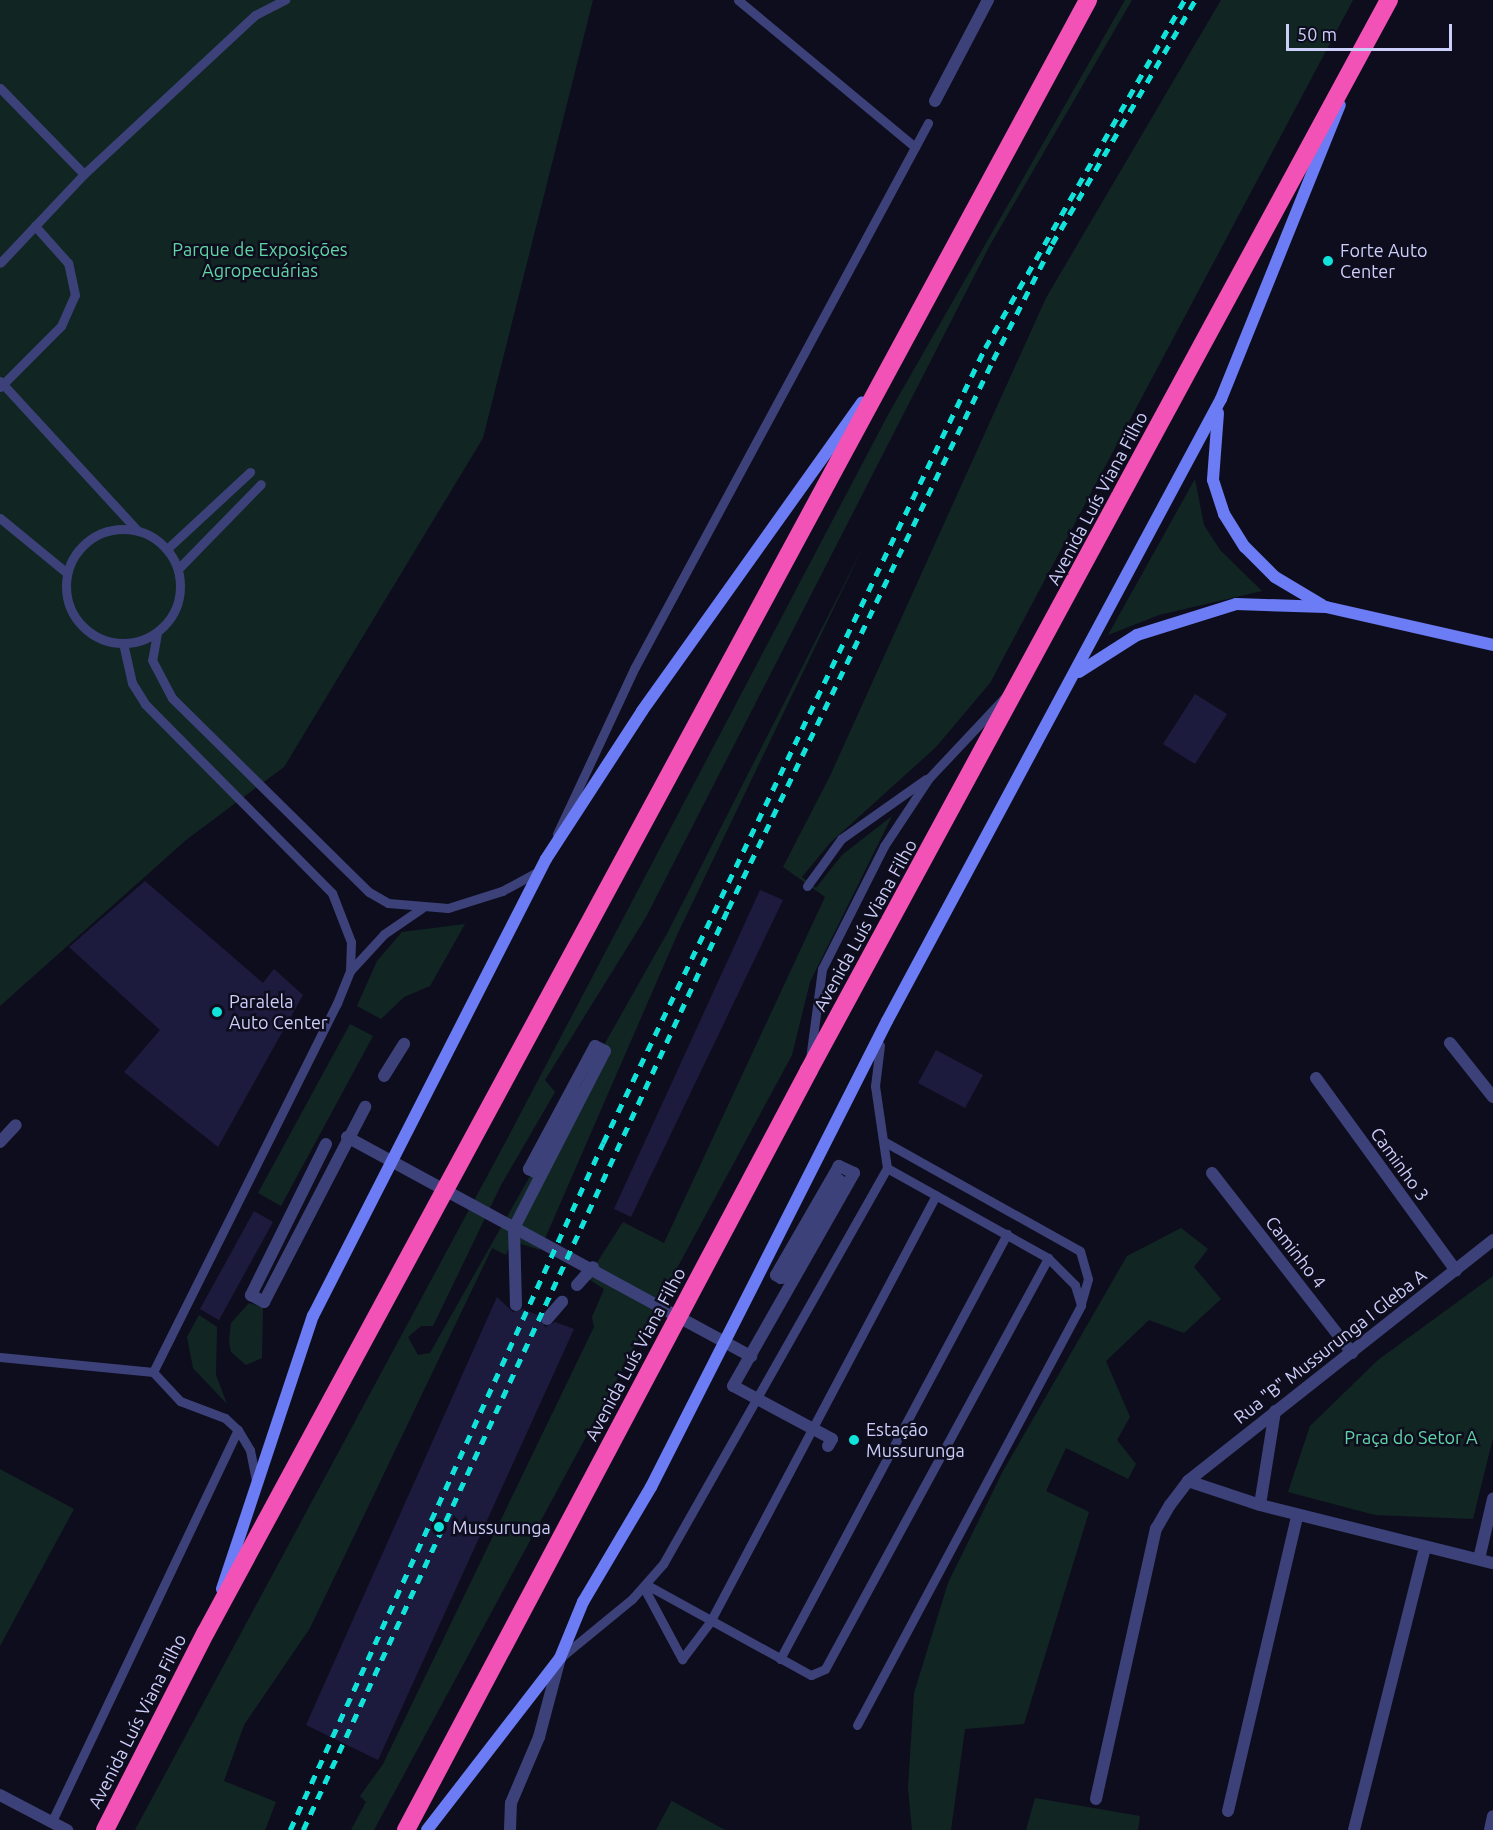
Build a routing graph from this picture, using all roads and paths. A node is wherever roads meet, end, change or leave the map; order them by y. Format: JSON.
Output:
{"nodes":[{"id":1,"x":285,"y":0,"type":"edge"},
{"id":2,"x":738,"y":0,"type":"edge"},
{"id":3,"x":988,"y":0,"type":"edge"},
{"id":4,"x":1088,"y":0,"type":"edge"},
{"id":5,"x":1389,"y":0,"type":"edge"},
{"id":6,"x":1365,"y":43,"type":"junction"},
{"id":7,"x":0,"y":88,"type":"edge"},
{"id":8,"x":935,"y":100,"type":"dead end"},
{"id":9,"x":928,"y":123,"type":"dead end"},
{"id":10,"x":915,"y":147,"type":"junction"},
{"id":11,"x":84,"y":174,"type":"junction"},
{"id":12,"x":35,"y":226,"type":"junction"},
{"id":13,"x":0,"y":263,"type":"edge"},
{"id":14,"x":902,"y":345,"type":"junction"},
{"id":15,"x":1,"y":384,"type":"edge"},
{"id":16,"x":1221,"y":399,"type":"junction"},
{"id":17,"x":250,"y":472,"type":"dead end"},
{"id":18,"x":261,"y":484,"type":"dead end"},
{"id":19,"x":0,"y":518,"type":"edge"},
{"id":20,"x":136,"y":529,"type":"junction"},
{"id":21,"x":168,"y":548,"type":"junction"},
{"id":22,"x":179,"y":568,"type":"junction"},
{"id":23,"x":67,"y":573,"type":"junction"},
{"id":24,"x":1326,"y":607,"type":"junction"},
{"id":25,"x":157,"y":633,"type":"junction"},
{"id":26,"x":123,"y":643,"type":"junction"},
{"id":27,"x":1493,"y":645,"type":"edge"},
{"id":28,"x":1076,"y":675,"type":"junction"},
{"id":29,"x":1023,"y":679,"type":"junction"},
{"id":30,"x":928,"y":778,"type":"junction"},
{"id":31,"x":890,"y":801,"type":"junction"},
{"id":32,"x":906,"y":814,"type":"junction"},
{"id":33,"x":546,"y":858,"type":"junction"},
{"id":34,"x":539,"y":871,"type":"junction"},
{"id":35,"x":807,"y":886,"type":"dead end"},
{"id":36,"x":422,"y":908,"type":"junction"},
{"id":37,"x":350,"y":971,"type":"junction"},
{"id":38,"x":887,"y":1021,"type":"junction"},
{"id":39,"x":1450,"y":1043,"type":"dead end"},
{"id":40,"x":404,"y":1044,"type":"dead end"},
{"id":41,"x":809,"y":1070,"type":"junction"},
{"id":42,"x":384,"y":1076,"type":"dead end"},
{"id":43,"x":1316,"y":1078,"type":"dead end"},
{"id":44,"x":577,"y":1092,"type":"dead end"},
{"id":45,"x":1493,"y":1097,"type":"edge"},
{"id":46,"x":365,"y":1107,"type":"dead end"},
{"id":47,"x":16,"y":1125,"type":"dead end"},
{"id":48,"x":347,"y":1137,"type":"junction"},
{"id":49,"x":0,"y":1142,"type":"edge"},
{"id":50,"x":885,"y":1142,"type":"junction"},
{"id":51,"x":326,"y":1144,"type":"dead end"},
{"id":52,"x":887,"y":1168,"type":"junction"},
{"id":53,"x":1212,"y":1173,"type":"dead end"},
{"id":54,"x":840,"y":1180,"type":"dead end"},
{"id":55,"x":936,"y":1195,"type":"junction"},
{"id":56,"x":514,"y":1228,"type":"junction"},
{"id":57,"x":1007,"y":1234,"type":"junction"},
{"id":58,"x":1493,"y":1240,"type":"edge"},
{"id":59,"x":1048,"y":1258,"type":"junction"},
{"id":60,"x":593,"y":1267,"type":"junction"},
{"id":61,"x":1456,"y":1271,"type":"junction"},
{"id":62,"x":577,"y":1285,"type":"dead end"},
{"id":63,"x":562,"y":1302,"type":"dead end"},
{"id":64,"x":516,"y":1305,"type":"dead end"},
{"id":65,"x":1081,"y":1305,"type":"junction"},
{"id":66,"x":547,"y":1319,"type":"dead end"},
{"id":67,"x":1352,"y":1353,"type":"junction"},
{"id":68,"x":751,"y":1356,"type":"junction"},
{"id":69,"x":0,"y":1357,"type":"edge"},
{"id":70,"x":153,"y":1372,"type":"junction"},
{"id":71,"x":1275,"y":1411,"type":"junction"},
{"id":72,"x":238,"y":1430,"type":"junction"},
{"id":73,"x":828,"y":1446,"type":"dead end"},
{"id":74,"x":1188,"y":1481,"type":"junction"},
{"id":75,"x":257,"y":1492,"type":"junction"},
{"id":76,"x":1493,"y":1499,"type":"edge"},
{"id":77,"x":1260,"y":1505,"type":"junction"},
{"id":78,"x":1297,"y":1517,"type":"junction"},
{"id":79,"x":1425,"y":1548,"type":"junction"},
{"id":80,"x":1479,"y":1560,"type":"junction"},
{"id":81,"x":1493,"y":1563,"type":"edge"},
{"id":82,"x":646,"y":1587,"type":"junction"},
{"id":83,"x":710,"y":1623,"type":"junction"},
{"id":84,"x":206,"y":1632,"type":"junction"},
{"id":85,"x":560,"y":1658,"type":"junction"},
{"id":86,"x":780,"y":1659,"type":"junction"},
{"id":87,"x":856,"y":1725,"type":"dead end"},
{"id":88,"x":0,"y":1795,"type":"edge"},
{"id":89,"x":1096,"y":1799,"type":"dead end"},
{"id":90,"x":1227,"y":1811,"type":"dead end"},
{"id":91,"x":1493,"y":1816,"type":"edge"},
{"id":92,"x":52,"y":1819,"type":"junction"},
{"id":93,"x":67,"y":1830,"type":"edge"},
{"id":94,"x":105,"y":1830,"type":"edge"},
{"id":95,"x":406,"y":1830,"type":"edge"},
{"id":96,"x":427,"y":1830,"type":"edge"},
{"id":97,"x":510,"y":1830,"type":"edge"},
{"id":98,"x":1354,"y":1830,"type":"edge"},
{"id":99,"x":1490,"y":1830,"type":"edge"}],
"edges":[{"from":1,"to":11,"type":"lane"},
{"from":2,"to":10,"type":"lane"},
{"from":3,"to":8,"type":"street"},
{"from":4,"to":14,"type":"highway","name":"Avenida Luís Viana Filho"},
{"from":5,"to":6,"type":"highway","name":"Avenida Luís Viana Filho"},
{"from":6,"to":16,"type":"main road","name":"Avenida Luís Viana Filho"},
{"from":6,"to":29,"type":"highway","name":"Avenida Luís Viana Filho"},
{"from":7,"to":11,"type":"lane"},
{"from":9,"to":10,"type":"lane"},
{"from":10,"to":33,"type":"lane"},
{"from":11,"to":12,"type":"lane"},
{"from":12,"to":13,"type":"lane"},
{"from":12,"to":15,"type":"lane"},
{"from":14,"to":33,"type":"main road","name":"Avenida Luís Viana Filho"},
{"from":14,"to":84,"type":"highway","name":"Avenida Luís Viana Filho"},
{"from":15,"to":20,"type":"lane"},
{"from":16,"to":24,"type":"main road"},
{"from":16,"to":28,"type":"main road","name":"Avenida Luís Viana Filho"},
{"from":17,"to":21,"type":"lane"},
{"from":18,"to":22,"type":"lane"},
{"from":19,"to":23,"type":"lane"},
{"from":20,"to":21,"type":"lane"},
{"from":20,"to":23,"type":"lane"},
{"from":21,"to":22,"type":"lane"},
{"from":22,"to":25,"type":"lane"},
{"from":23,"to":26,"type":"lane"},
{"from":24,"to":27,"type":"main road"},
{"from":24,"to":28,"type":"main road"},
{"from":25,"to":26,"type":"lane"},
{"from":25,"to":36,"type":"lane"},
{"from":26,"to":37,"type":"lane"},
{"from":28,"to":38,"type":"main road","name":"Avenida Luís Viana Filho"},
{"from":29,"to":30,"type":"lane"},
{"from":29,"to":41,"type":"highway","name":"Avenida Luís Viana Filho"},
{"from":30,"to":31,"type":"lane"},
{"from":30,"to":32,"type":"lane"},
{"from":31,"to":32,"type":"lane"},
{"from":31,"to":35,"type":"lane"},
{"from":32,"to":41,"type":"lane"},
{"from":33,"to":34,"type":"main road","name":"Avenida Luís Viana Filho"},
{"from":34,"to":36,"type":"lane"},
{"from":34,"to":75,"type":"main road","name":"Avenida Luís Viana Filho"},
{"from":36,"to":37,"type":"lane"},
{"from":37,"to":70,"type":"lane"},
{"from":38,"to":50,"type":"lane"},
{"from":38,"to":85,"type":"main road","name":"Avenida Luís Viana Filho"},
{"from":39,"to":45,"type":"street"},
{"from":40,"to":42,"type":"street"},
{"from":41,"to":95,"type":"highway","name":"Avenida Luís Viana Filho"},
{"from":43,"to":61,"type":"street","name":"Caminho 3"},
{"from":44,"to":56,"type":"street"},
{"from":46,"to":48,"type":"street"},
{"from":47,"to":49,"type":"street"},
{"from":48,"to":51,"type":"street"},
{"from":48,"to":56,"type":"street"},
{"from":50,"to":52,"type":"lane"},
{"from":50,"to":65,"type":"lane"},
{"from":52,"to":55,"type":"lane"},
{"from":52,"to":82,"type":"lane"},
{"from":53,"to":67,"type":"street","name":"Caminho 4"},
{"from":54,"to":68,"type":"street"},
{"from":55,"to":57,"type":"lane"},
{"from":55,"to":83,"type":"lane"},
{"from":56,"to":60,"type":"street"},
{"from":56,"to":64,"type":"street"},
{"from":57,"to":59,"type":"lane"},
{"from":57,"to":86,"type":"lane"},
{"from":58,"to":61,"type":"street","name":"Rua \"B\" Mussurunga I Gleba A"},
{"from":59,"to":65,"type":"lane"},
{"from":59,"to":86,"type":"lane"},
{"from":60,"to":62,"type":"street"},
{"from":60,"to":68,"type":"street"},
{"from":61,"to":67,"type":"street","name":"Rua \"B\" Mussurunga I Gleba A"},
{"from":63,"to":66,"type":"street"},
{"from":65,"to":87,"type":"lane"},
{"from":67,"to":71,"type":"street","name":"Rua \"B\" Mussurunga I Gleba A"},
{"from":68,"to":73,"type":"street"},
{"from":69,"to":70,"type":"lane"},
{"from":70,"to":72,"type":"lane"},
{"from":71,"to":74,"type":"street","name":"Rua \"B\" Mussurunga I Gleba A"},
{"from":71,"to":77,"type":"street"},
{"from":72,"to":75,"type":"lane"},
{"from":72,"to":92,"type":"lane"},
{"from":74,"to":77,"type":"street"},
{"from":74,"to":89,"type":"street","name":"Rua \"B\" Mussurunga I Gleba A"},
{"from":75,"to":84,"type":"main road","name":"Avenida Luís Viana Filho"},
{"from":76,"to":80,"type":"street"},
{"from":77,"to":78,"type":"street"},
{"from":78,"to":79,"type":"street"},
{"from":78,"to":90,"type":"street"},
{"from":79,"to":80,"type":"street"},
{"from":79,"to":98,"type":"street"},
{"from":80,"to":81,"type":"street"},
{"from":82,"to":83,"type":"lane"},
{"from":82,"to":83,"type":"lane"},
{"from":82,"to":85,"type":"lane"},
{"from":83,"to":86,"type":"lane"},
{"from":84,"to":94,"type":"highway","name":"Avenida Luís Viana Filho"},
{"from":85,"to":96,"type":"main road","name":"Avenida Luís Viana Filho"},
{"from":85,"to":97,"type":"street"},
{"from":88,"to":92,"type":"street"},
{"from":91,"to":99,"type":"street"},
{"from":92,"to":93,"type":"street"}]}
